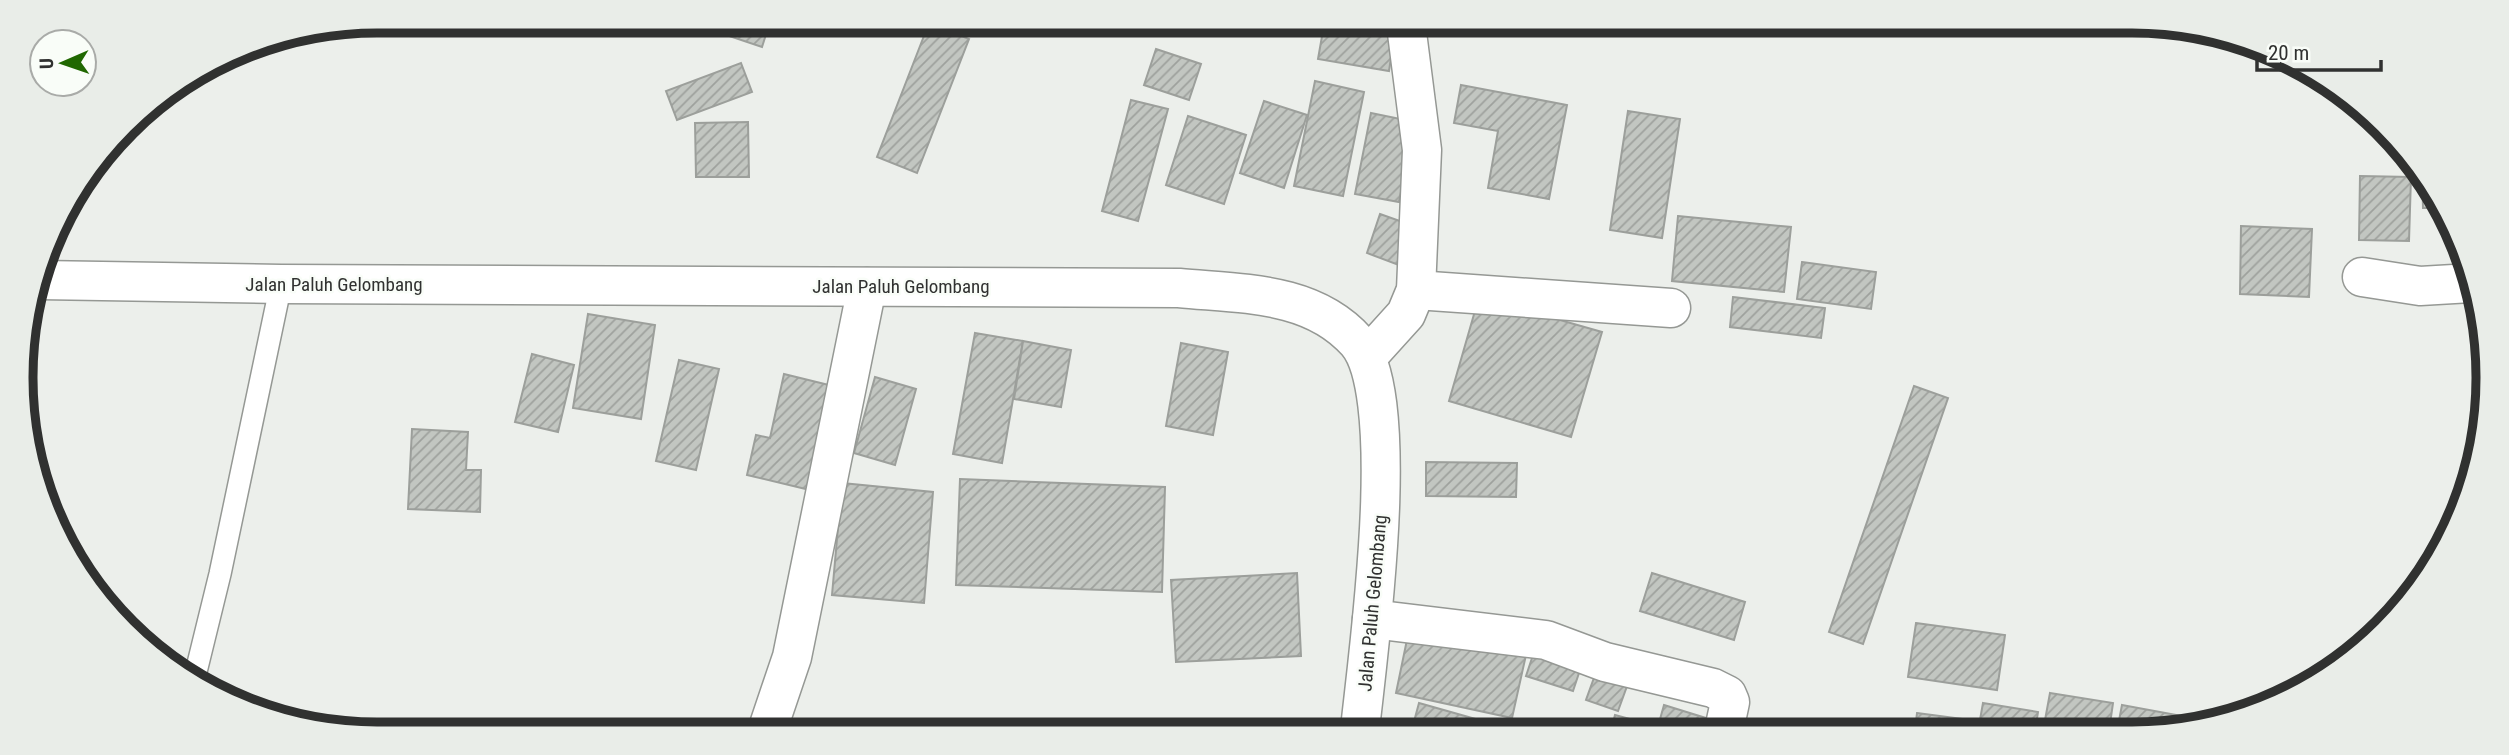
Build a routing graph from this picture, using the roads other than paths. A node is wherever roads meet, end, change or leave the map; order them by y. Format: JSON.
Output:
{"nodes":[{"id":1,"x":1407,"y":33,"type":"edge"},
{"id":2,"x":2362,"y":277,"type":"dead end"},
{"id":3,"x":48,"y":280,"type":"edge"},
{"id":4,"x":281,"y":284,"type":"junction"},
{"id":5,"x":2462,"y":284,"type":"edge"},
{"id":6,"x":867,"y":287,"type":"junction"},
{"id":7,"x":1416,"y":290,"type":"junction"},
{"id":8,"x":1671,"y":308,"type":"dead end"},
{"id":9,"x":1367,"y":356,"type":"junction"},
{"id":10,"x":1372,"y":619,"type":"junction"},
{"id":11,"x":196,"y":671,"type":"edge"},
{"id":12,"x":770,"y":722,"type":"edge"},
{"id":13,"x":1361,"y":722,"type":"edge"},
{"id":14,"x":1726,"y":722,"type":"edge"}],
"edges":[{"from":1,"to":7,"type":"street"},
{"from":2,"to":5,"type":"street"},
{"from":3,"to":4,"type":"street","name":"Jalan Paluh Gelombang"},
{"from":4,"to":6,"type":"street","name":"Jalan Paluh Gelombang"},
{"from":4,"to":11,"type":"lane"},
{"from":6,"to":9,"type":"street","name":"Jalan Paluh Gelombang"},
{"from":6,"to":12,"type":"street"},
{"from":7,"to":8,"type":"street"},
{"from":7,"to":9,"type":"street"},
{"from":9,"to":10,"type":"street","name":"Jalan Paluh Gelombang"},
{"from":10,"to":13,"type":"street","name":"Jalan Paluh Gelombang"},
{"from":10,"to":14,"type":"street"}]}
